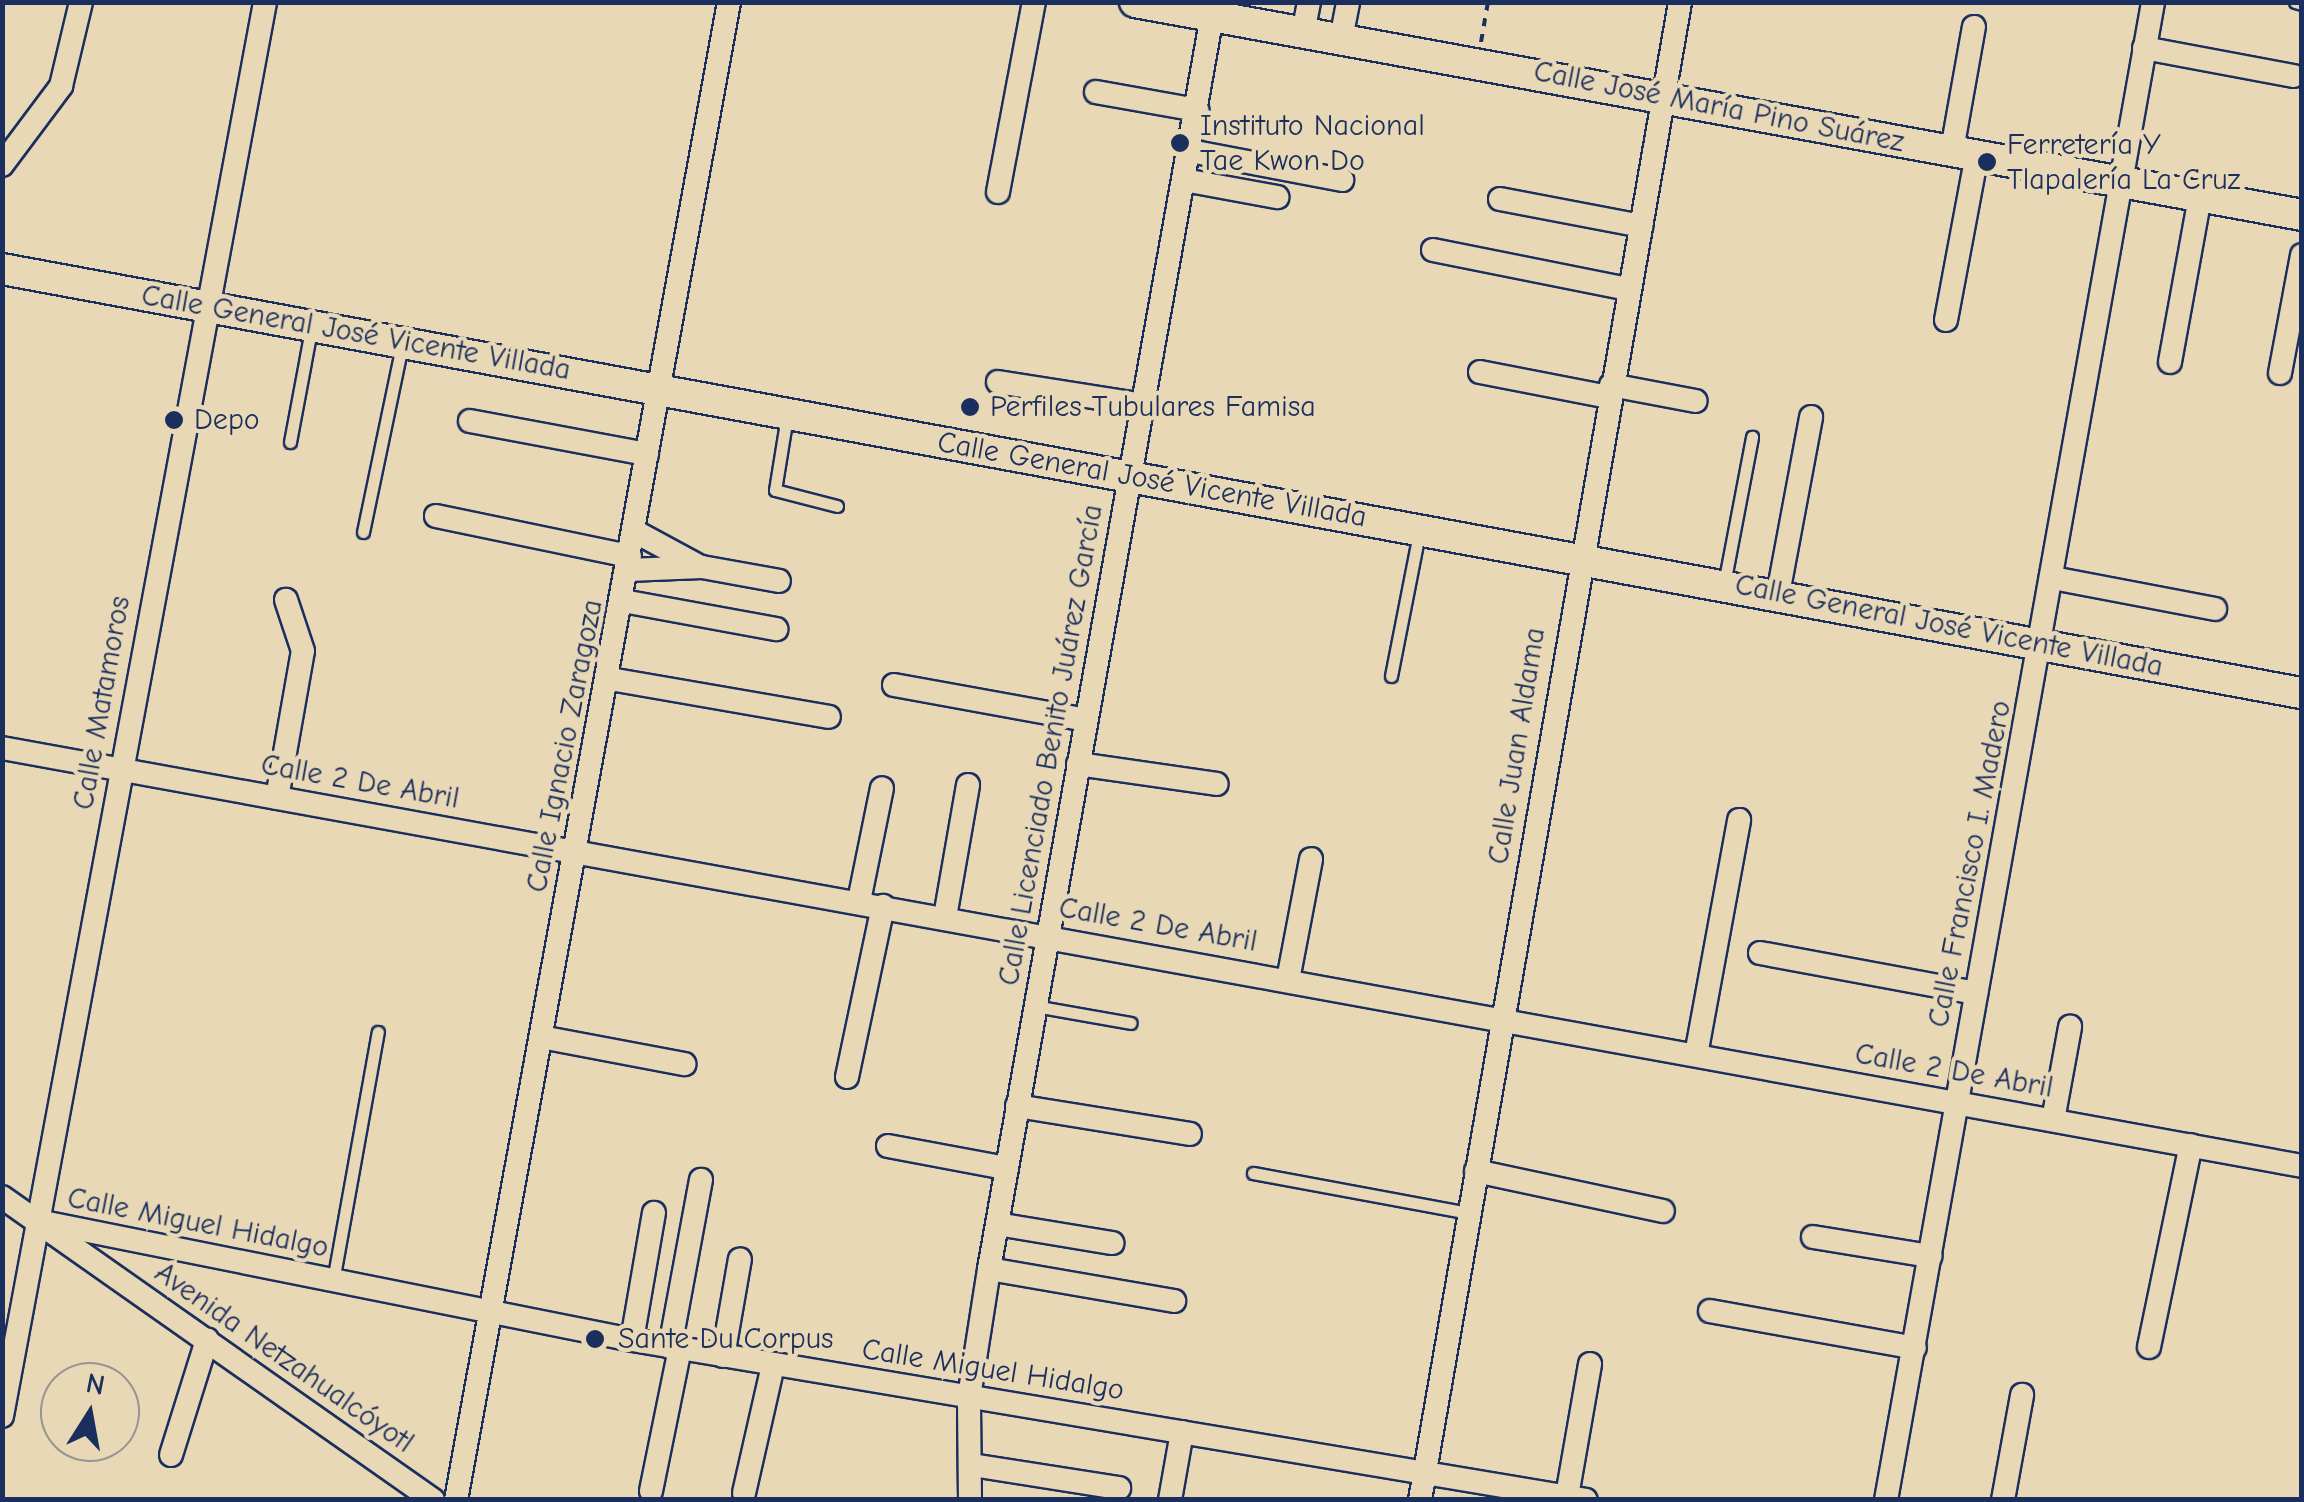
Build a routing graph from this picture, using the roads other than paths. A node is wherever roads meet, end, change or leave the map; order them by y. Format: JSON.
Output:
{"nodes":[{"id":1,"x":80,"y":2,"type":"edge"},
{"id":2,"x":265,"y":2,"type":"edge"},
{"id":3,"x":729,"y":2,"type":"edge"},
{"id":4,"x":1034,"y":2,"type":"edge"},
{"id":5,"x":1135,"y":2,"type":"edge"},
{"id":6,"x":1348,"y":2,"type":"edge"},
{"id":7,"x":1680,"y":2,"type":"edge"},
{"id":8,"x":2153,"y":2,"type":"edge"},
{"id":9,"x":1213,"y":9,"type":"edge"},
{"id":10,"x":1306,"y":18,"type":"edge"},
{"id":11,"x":1974,"y":27,"type":"dead end"},
{"id":12,"x":1340,"y":39,"type":"junction"},
{"id":13,"x":2144,"y":48,"type":"junction"},
{"id":14,"x":2293,"y":76,"type":"dead end"},
{"id":15,"x":1096,"y":92,"type":"dead end"},
{"id":16,"x":1662,"y":95,"type":"junction"},
{"id":17,"x":1197,"y":110,"type":"junction"},
{"id":18,"x":1190,"y":152,"type":"junction"},
{"id":19,"x":1964,"y":153,"type":"junction"},
{"id":20,"x":2,"y":165,"type":"edge"},
{"id":21,"x":1184,"y":180,"type":"junction"},
{"id":22,"x":1342,"y":180,"type":"dead end"},
{"id":23,"x":2122,"y":184,"type":"junction"},
{"id":24,"x":998,"y":192,"type":"dead end"},
{"id":25,"x":1278,"y":197,"type":"dead end"},
{"id":26,"x":2200,"y":197,"type":"junction"},
{"id":27,"x":1500,"y":199,"type":"dead end"},
{"id":28,"x":2302,"y":215,"type":"edge"},
{"id":29,"x":1641,"y":226,"type":"junction"},
{"id":30,"x":1433,"y":250,"type":"dead end"},
{"id":31,"x":2302,"y":255,"type":"edge"},
{"id":32,"x":2,"y":270,"type":"edge"},
{"id":33,"x":1630,"y":289,"type":"junction"},
{"id":34,"x":204,"y":308,"type":"junction"},
{"id":35,"x":1946,"y":320,"type":"dead end"},
{"id":36,"x":312,"y":326,"type":"junction"},
{"id":37,"x":403,"y":343,"type":"junction"},
{"id":38,"x":2170,"y":362,"type":"dead end"},
{"id":39,"x":1480,"y":372,"type":"dead end"},
{"id":40,"x":2280,"y":373,"type":"dead end"},
{"id":41,"x":998,"y":382,"type":"dead end"},
{"id":42,"x":659,"y":386,"type":"junction"},
{"id":43,"x":1610,"y":390,"type":"junction"},
{"id":44,"x":1696,"y":402,"type":"dead end"},
{"id":45,"x":1143,"y":405,"type":"junction"},
{"id":46,"x":788,"y":411,"type":"junction"},
{"id":47,"x":1811,"y":417,"type":"dead end"},
{"id":48,"x":470,"y":421,"type":"dead end"},
{"id":49,"x":1752,"y":437,"type":"dead end"},
{"id":50,"x":290,"y":442,"type":"dead end"},
{"id":51,"x":647,"y":454,"type":"junction"},
{"id":52,"x":1129,"y":478,"type":"junction"},
{"id":53,"x":836,"y":506,"type":"dead end"},
{"id":54,"x":436,"y":516,"type":"dead end"},
{"id":55,"x":1420,"y":528,"type":"junction"},
{"id":56,"x":634,"y":531,"type":"junction"},
{"id":57,"x":363,"y":532,"type":"dead end"},
{"id":58,"x":1579,"y":556,"type":"junction"},
{"id":59,"x":629,"y":563,"type":"junction"},
{"id":60,"x":702,"y":568,"type":"junction"},
{"id":61,"x":2053,"y":578,"type":"junction"},
{"id":62,"x":779,"y":582,"type":"dead end"},
{"id":63,"x":1724,"y":584,"type":"junction"},
{"id":64,"x":1778,"y":594,"type":"junction"},
{"id":65,"x":286,"y":600,"type":"dead end"},
{"id":66,"x":623,"y":601,"type":"junction"},
{"id":67,"x":2216,"y":608,"type":"dead end"},
{"id":68,"x":776,"y":629,"type":"dead end"},
{"id":69,"x":2042,"y":644,"type":"junction"},
{"id":70,"x":1390,"y":676,"type":"dead end"},
{"id":71,"x":610,"y":678,"type":"junction"},
{"id":72,"x":894,"y":685,"type":"dead end"},
{"id":73,"x":2302,"y":693,"type":"edge"},
{"id":74,"x":829,"y":718,"type":"dead end"},
{"id":75,"x":1086,"y":720,"type":"junction"},
{"id":76,"x":2,"y":748,"type":"edge"},
{"id":77,"x":1078,"y":764,"type":"junction"},
{"id":78,"x":120,"y":772,"type":"junction"},
{"id":79,"x":1217,"y":784,"type":"dead end"},
{"id":80,"x":968,"y":785,"type":"dead end"},
{"id":81,"x":882,"y":788,"type":"dead end"},
{"id":82,"x":277,"y":798,"type":"junction"},
{"id":83,"x":1740,"y":820,"type":"dead end"},
{"id":84,"x":576,"y":850,"type":"junction"},
{"id":85,"x":1311,"y":859,"type":"dead end"},
{"id":86,"x":859,"y":901,"type":"junction"},
{"id":87,"x":882,"y":906,"type":"junction"},
{"id":88,"x":946,"y":917,"type":"junction"},
{"id":89,"x":1048,"y":936,"type":"junction"},
{"id":90,"x":1760,"y":953,"type":"dead end"},
{"id":91,"x":1288,"y":980,"type":"junction"},
{"id":92,"x":1976,"y":993,"type":"junction"},
{"id":93,"x":1035,"y":1006,"type":"junction"},
{"id":94,"x":1503,"y":1020,"type":"junction"},
{"id":95,"x":1132,"y":1023,"type":"dead end"},
{"id":96,"x":2070,"y":1027,"type":"dead end"},
{"id":97,"x":378,"y":1032,"type":"dead end"},
{"id":98,"x":541,"y":1037,"type":"junction"},
{"id":99,"x":1696,"y":1055,"type":"junction"},
{"id":100,"x":684,"y":1064,"type":"dead end"},
{"id":101,"x":847,"y":1076,"type":"dead end"},
{"id":102,"x":1957,"y":1102,"type":"junction"},
{"id":103,"x":1018,"y":1106,"type":"junction"},
{"id":104,"x":2053,"y":1120,"type":"junction"},
{"id":105,"x":1190,"y":1134,"type":"dead end"},
{"id":106,"x":888,"y":1146,"type":"dead end"},
{"id":107,"x":2190,"y":1146,"type":"junction"},
{"id":108,"x":2302,"y":1166,"type":"edge"},
{"id":109,"x":1006,"y":1168,"type":"junction"},
{"id":110,"x":1476,"y":1171,"type":"junction"},
{"id":111,"x":1252,"y":1173,"type":"dead end"},
{"id":112,"x":701,"y":1180,"type":"dead end"},
{"id":113,"x":2,"y":1197,"type":"edge"},
{"id":114,"x":1663,"y":1211,"type":"dead end"},
{"id":115,"x":1469,"y":1213,"type":"junction"},
{"id":116,"x":654,"y":1214,"type":"dead end"},
{"id":117,"x":38,"y":1221,"type":"junction"},
{"id":118,"x":997,"y":1224,"type":"junction"},
{"id":119,"x":1812,"y":1237,"type":"dead end"},
{"id":120,"x":1112,"y":1243,"type":"dead end"},
{"id":121,"x":1930,"y":1256,"type":"junction"},
{"id":122,"x":740,"y":1259,"type":"dead end"},
{"id":123,"x":990,"y":1270,"type":"junction"},
{"id":124,"x":333,"y":1280,"type":"junction"},
{"id":125,"x":1174,"y":1301,"type":"dead end"},
{"id":126,"x":1710,"y":1311,"type":"dead end"},
{"id":127,"x":491,"y":1312,"type":"junction"},
{"id":128,"x":207,"y":1340,"type":"junction"},
{"id":129,"x":632,"y":1340,"type":"junction"},
{"id":130,"x":2149,"y":1347,"type":"dead end"},
{"id":131,"x":675,"y":1348,"type":"junction"},
{"id":132,"x":1915,"y":1348,"type":"junction"},
{"id":133,"x":723,"y":1356,"type":"junction"},
{"id":134,"x":1590,"y":1364,"type":"dead end"},
{"id":135,"x":773,"y":1365,"type":"junction"},
{"id":136,"x":2022,"y":1395,"type":"dead end"},
{"id":137,"x":969,"y":1397,"type":"junction"},
{"id":138,"x":2,"y":1416,"type":"edge"},
{"id":139,"x":1182,"y":1432,"type":"junction"},
{"id":140,"x":171,"y":1455,"type":"dead end"},
{"id":141,"x":972,"y":1465,"type":"junction"},
{"id":142,"x":1425,"y":1468,"type":"junction"},
{"id":143,"x":1119,"y":1488,"type":"dead end"},
{"id":144,"x":651,"y":1491,"type":"dead end"},
{"id":145,"x":744,"y":1493,"type":"dead end"},
{"id":146,"x":1576,"y":1498,"type":"edge"},
{"id":147,"x":433,"y":1500,"type":"edge"},
{"id":148,"x":456,"y":1500,"type":"edge"},
{"id":149,"x":970,"y":1500,"type":"edge"},
{"id":150,"x":1170,"y":1500,"type":"edge"},
{"id":151,"x":1420,"y":1500,"type":"edge"},
{"id":152,"x":1886,"y":1500,"type":"edge"},
{"id":153,"x":2003,"y":1500,"type":"edge"}],
"edges":[{"from":1,"to":20,"type":"street"},
{"from":2,"to":34,"type":"street","name":"Calle Matamoros"},
{"from":3,"to":42,"type":"street","name":"Calle Ignacio Zaragoza"},
{"from":4,"to":24,"type":"street"},
{"from":5,"to":9,"type":"main road","name":"Calle José María Pino Suárez"},
{"from":6,"to":12,"type":"street"},
{"from":7,"to":16,"type":"street","name":"Calle Juan Aldama"},
{"from":8,"to":13,"type":"street","name":"Calle Francisco I. Madero"},
{"from":9,"to":10,"type":"main road","name":"Calle José María Pino Suárez"},
{"from":9,"to":17,"type":"street","name":"Calle Licenciado Benito Juárez García"},
{"from":10,"to":12,"type":"main road","name":"Calle José María Pino Suárez"},
{"from":11,"to":19,"type":"street"},
{"from":12,"to":16,"type":"main road","name":"Calle José María Pino Suárez"},
{"from":13,"to":14,"type":"street"},
{"from":13,"to":23,"type":"street","name":"Calle Francisco I. Madero"},
{"from":15,"to":17,"type":"street"},
{"from":16,"to":19,"type":"main road","name":"Calle José María Pino Suárez"},
{"from":16,"to":29,"type":"street","name":"Calle Juan Aldama"},
{"from":17,"to":18,"type":"street","name":"Calle Licenciado Benito Juárez García"},
{"from":18,"to":21,"type":"street","name":"Calle Licenciado Benito Juárez García"},
{"from":18,"to":22,"type":"street"},
{"from":19,"to":23,"type":"main road","name":"Calle José María Pino Suárez"},
{"from":19,"to":35,"type":"street"},
{"from":21,"to":25,"type":"street"},
{"from":21,"to":45,"type":"street","name":"Calle Licenciado Benito Juárez García"},
{"from":23,"to":26,"type":"main road","name":"Calle José María Pino Suárez"},
{"from":23,"to":61,"type":"street","name":"Calle Francisco I. Madero"},
{"from":26,"to":28,"type":"main road","name":"Calle José María Pino Suárez"},
{"from":26,"to":38,"type":"street"},
{"from":27,"to":29,"type":"street"},
{"from":29,"to":33,"type":"street","name":"Calle Juan Aldama"},
{"from":30,"to":33,"type":"street"},
{"from":31,"to":40,"type":"street"},
{"from":32,"to":34,"type":"main road","name":"Calle General José Vicente Villada"},
{"from":33,"to":43,"type":"street","name":"Calle Juan Aldama"},
{"from":34,"to":36,"type":"main road","name":"Calle General José Vicente Villada"},
{"from":34,"to":78,"type":"street","name":"Calle Matamoros"},
{"from":36,"to":37,"type":"main road","name":"Calle General José Vicente Villada"},
{"from":36,"to":50,"type":"lane"},
{"from":37,"to":42,"type":"main road","name":"Calle General José Vicente Villada"},
{"from":37,"to":57,"type":"lane"},
{"from":39,"to":43,"type":"street"},
{"from":41,"to":45,"type":"street"},
{"from":42,"to":46,"type":"main road","name":"Calle General José Vicente Villada"},
{"from":42,"to":51,"type":"street","name":"Calle Ignacio Zaragoza"},
{"from":43,"to":44,"type":"street"},
{"from":43,"to":58,"type":"street","name":"Calle Juan Aldama"},
{"from":45,"to":52,"type":"street","name":"Calle Licenciado Benito Juárez García"},
{"from":46,"to":52,"type":"main road","name":"Calle General José Vicente Villada"},
{"from":46,"to":53,"type":"lane"},
{"from":47,"to":64,"type":"street"},
{"from":48,"to":51,"type":"street"},
{"from":49,"to":63,"type":"lane"},
{"from":51,"to":56,"type":"street","name":"Calle Ignacio Zaragoza"},
{"from":52,"to":55,"type":"main road","name":"Calle General José Vicente Villada"},
{"from":52,"to":75,"type":"street","name":"Calle Licenciado Benito Juárez García"},
{"from":54,"to":59,"type":"street"},
{"from":55,"to":58,"type":"main road","name":"Calle General José Vicente Villada"},
{"from":55,"to":70,"type":"lane"},
{"from":56,"to":59,"type":"street","name":"Calle Ignacio Zaragoza"},
{"from":56,"to":60,"type":"street"},
{"from":58,"to":63,"type":"main road","name":"Calle General José Vicente Villada"},
{"from":58,"to":94,"type":"street","name":"Calle Juan Aldama"},
{"from":59,"to":60,"type":"street"},
{"from":59,"to":66,"type":"street","name":"Calle Ignacio Zaragoza"},
{"from":60,"to":62,"type":"street"},
{"from":61,"to":67,"type":"street"},
{"from":61,"to":69,"type":"street","name":"Calle Francisco I. Madero"},
{"from":63,"to":64,"type":"main road","name":"Calle General José Vicente Villada"},
{"from":64,"to":69,"type":"main road","name":"Calle General José Vicente Villada"},
{"from":65,"to":82,"type":"street"},
{"from":66,"to":68,"type":"street"},
{"from":66,"to":71,"type":"street","name":"Calle Ignacio Zaragoza"},
{"from":69,"to":73,"type":"main road","name":"Calle General José Vicente Villada"},
{"from":69,"to":92,"type":"street","name":"Calle Francisco I. Madero"},
{"from":71,"to":74,"type":"street"},
{"from":71,"to":84,"type":"street","name":"Calle Ignacio Zaragoza"},
{"from":72,"to":75,"type":"street"},
{"from":75,"to":77,"type":"street","name":"Calle Licenciado Benito Juárez García"},
{"from":76,"to":78,"type":"street","name":"Calle 2 De Abril"},
{"from":77,"to":79,"type":"street"},
{"from":77,"to":89,"type":"street","name":"Calle Licenciado Benito Juárez García"},
{"from":78,"to":82,"type":"street","name":"Calle 2 De Abril"},
{"from":78,"to":117,"type":"street","name":"Calle Matamoros"},
{"from":80,"to":88,"type":"street"},
{"from":81,"to":86,"type":"street"},
{"from":82,"to":84,"type":"street","name":"Calle 2 De Abril"},
{"from":83,"to":99,"type":"street"},
{"from":84,"to":86,"type":"street","name":"Calle 2 De Abril"},
{"from":84,"to":98,"type":"street","name":"Calle Ignacio Zaragoza"},
{"from":85,"to":91,"type":"street"},
{"from":86,"to":87,"type":"street","name":"Calle 2 De Abril"},
{"from":87,"to":88,"type":"street","name":"Calle 2 De Abril"},
{"from":87,"to":101,"type":"street"},
{"from":88,"to":89,"type":"street","name":"Calle 2 De Abril"},
{"from":89,"to":91,"type":"street","name":"Calle 2 De Abril"},
{"from":89,"to":93,"type":"street","name":"Calle Licenciado Benito Juárez García"},
{"from":90,"to":92,"type":"street"},
{"from":91,"to":94,"type":"street","name":"Calle 2 De Abril"},
{"from":92,"to":102,"type":"street","name":"Calle Francisco I. Madero"},
{"from":93,"to":95,"type":"lane"},
{"from":93,"to":103,"type":"street","name":"Calle Licenciado Benito Juárez García"},
{"from":94,"to":99,"type":"street","name":"Calle 2 De Abril"},
{"from":94,"to":110,"type":"street","name":"Calle Juan Aldama"},
{"from":96,"to":104,"type":"street"},
{"from":97,"to":124,"type":"lane"},
{"from":98,"to":100,"type":"street"},
{"from":98,"to":127,"type":"street","name":"Calle Ignacio Zaragoza"},
{"from":99,"to":102,"type":"street","name":"Calle 2 De Abril"},
{"from":102,"to":104,"type":"street","name":"Calle 2 De Abril"},
{"from":102,"to":121,"type":"street","name":"Calle Francisco I. Madero"},
{"from":103,"to":105,"type":"street"},
{"from":103,"to":109,"type":"street","name":"Calle Licenciado Benito Juárez García"},
{"from":104,"to":107,"type":"street","name":"Calle 2 De Abril"},
{"from":106,"to":109,"type":"street"},
{"from":107,"to":108,"type":"street","name":"Calle 2 De Abril"},
{"from":107,"to":130,"type":"street"},
{"from":109,"to":118,"type":"street","name":"Calle Licenciado Benito Juárez García"},
{"from":110,"to":114,"type":"street"},
{"from":110,"to":115,"type":"street","name":"Calle Juan Aldama"},
{"from":111,"to":115,"type":"lane"},
{"from":112,"to":131,"type":"street"},
{"from":113,"to":117,"type":"street","name":"Avenida Netzahualcóyotl"},
{"from":115,"to":142,"type":"street","name":"Calle Juan Aldama"},
{"from":116,"to":129,"type":"street"},
{"from":117,"to":124,"type":"street","name":"Calle Miguel Hidalgo"},
{"from":117,"to":128,"type":"street","name":"Avenida Netzahualcóyotl"},
{"from":117,"to":138,"type":"street","name":"Calle Matamoros"},
{"from":118,"to":120,"type":"street"},
{"from":118,"to":123,"type":"street","name":"Calle Licenciado Benito Juárez García"},
{"from":119,"to":121,"type":"street"},
{"from":121,"to":132,"type":"street","name":"Calle Francisco I. Madero"},
{"from":122,"to":133,"type":"street"},
{"from":123,"to":125,"type":"street"},
{"from":123,"to":137,"type":"street","name":"Calle Licenciado Benito Juárez García"},
{"from":124,"to":127,"type":"street","name":"Calle Miguel Hidalgo"},
{"from":126,"to":132,"type":"street"},
{"from":127,"to":129,"type":"street","name":"Calle Miguel Hidalgo"},
{"from":127,"to":148,"type":"street","name":"Calle Ignacio Zaragoza"},
{"from":128,"to":140,"type":"street"},
{"from":128,"to":147,"type":"street","name":"Avenida Netzahualcóyotl"},
{"from":129,"to":131,"type":"street","name":"Calle Miguel Hidalgo"},
{"from":131,"to":133,"type":"street","name":"Calle Miguel Hidalgo"},
{"from":131,"to":144,"type":"street"},
{"from":132,"to":152,"type":"street","name":"Calle Francisco I. Madero"},
{"from":133,"to":135,"type":"street","name":"Calle Miguel Hidalgo"},
{"from":134,"to":146,"type":"street"},
{"from":135,"to":137,"type":"street","name":"Calle Miguel Hidalgo"},
{"from":135,"to":145,"type":"street"},
{"from":136,"to":153,"type":"street"},
{"from":137,"to":139,"type":"street","name":"Calle Miguel Hidalgo"},
{"from":137,"to":141,"type":"street","name":"Calle Licenciado Benito Juárez García"},
{"from":139,"to":142,"type":"street","name":"Calle Miguel Hidalgo"},
{"from":139,"to":150,"type":"street"},
{"from":141,"to":143,"type":"street"},
{"from":141,"to":149,"type":"street","name":"Calle Licenciado Benito Juárez García"},
{"from":142,"to":146,"type":"street","name":"Calle Miguel Hidalgo"},
{"from":142,"to":151,"type":"street","name":"Calle Juan Aldama"}]}
